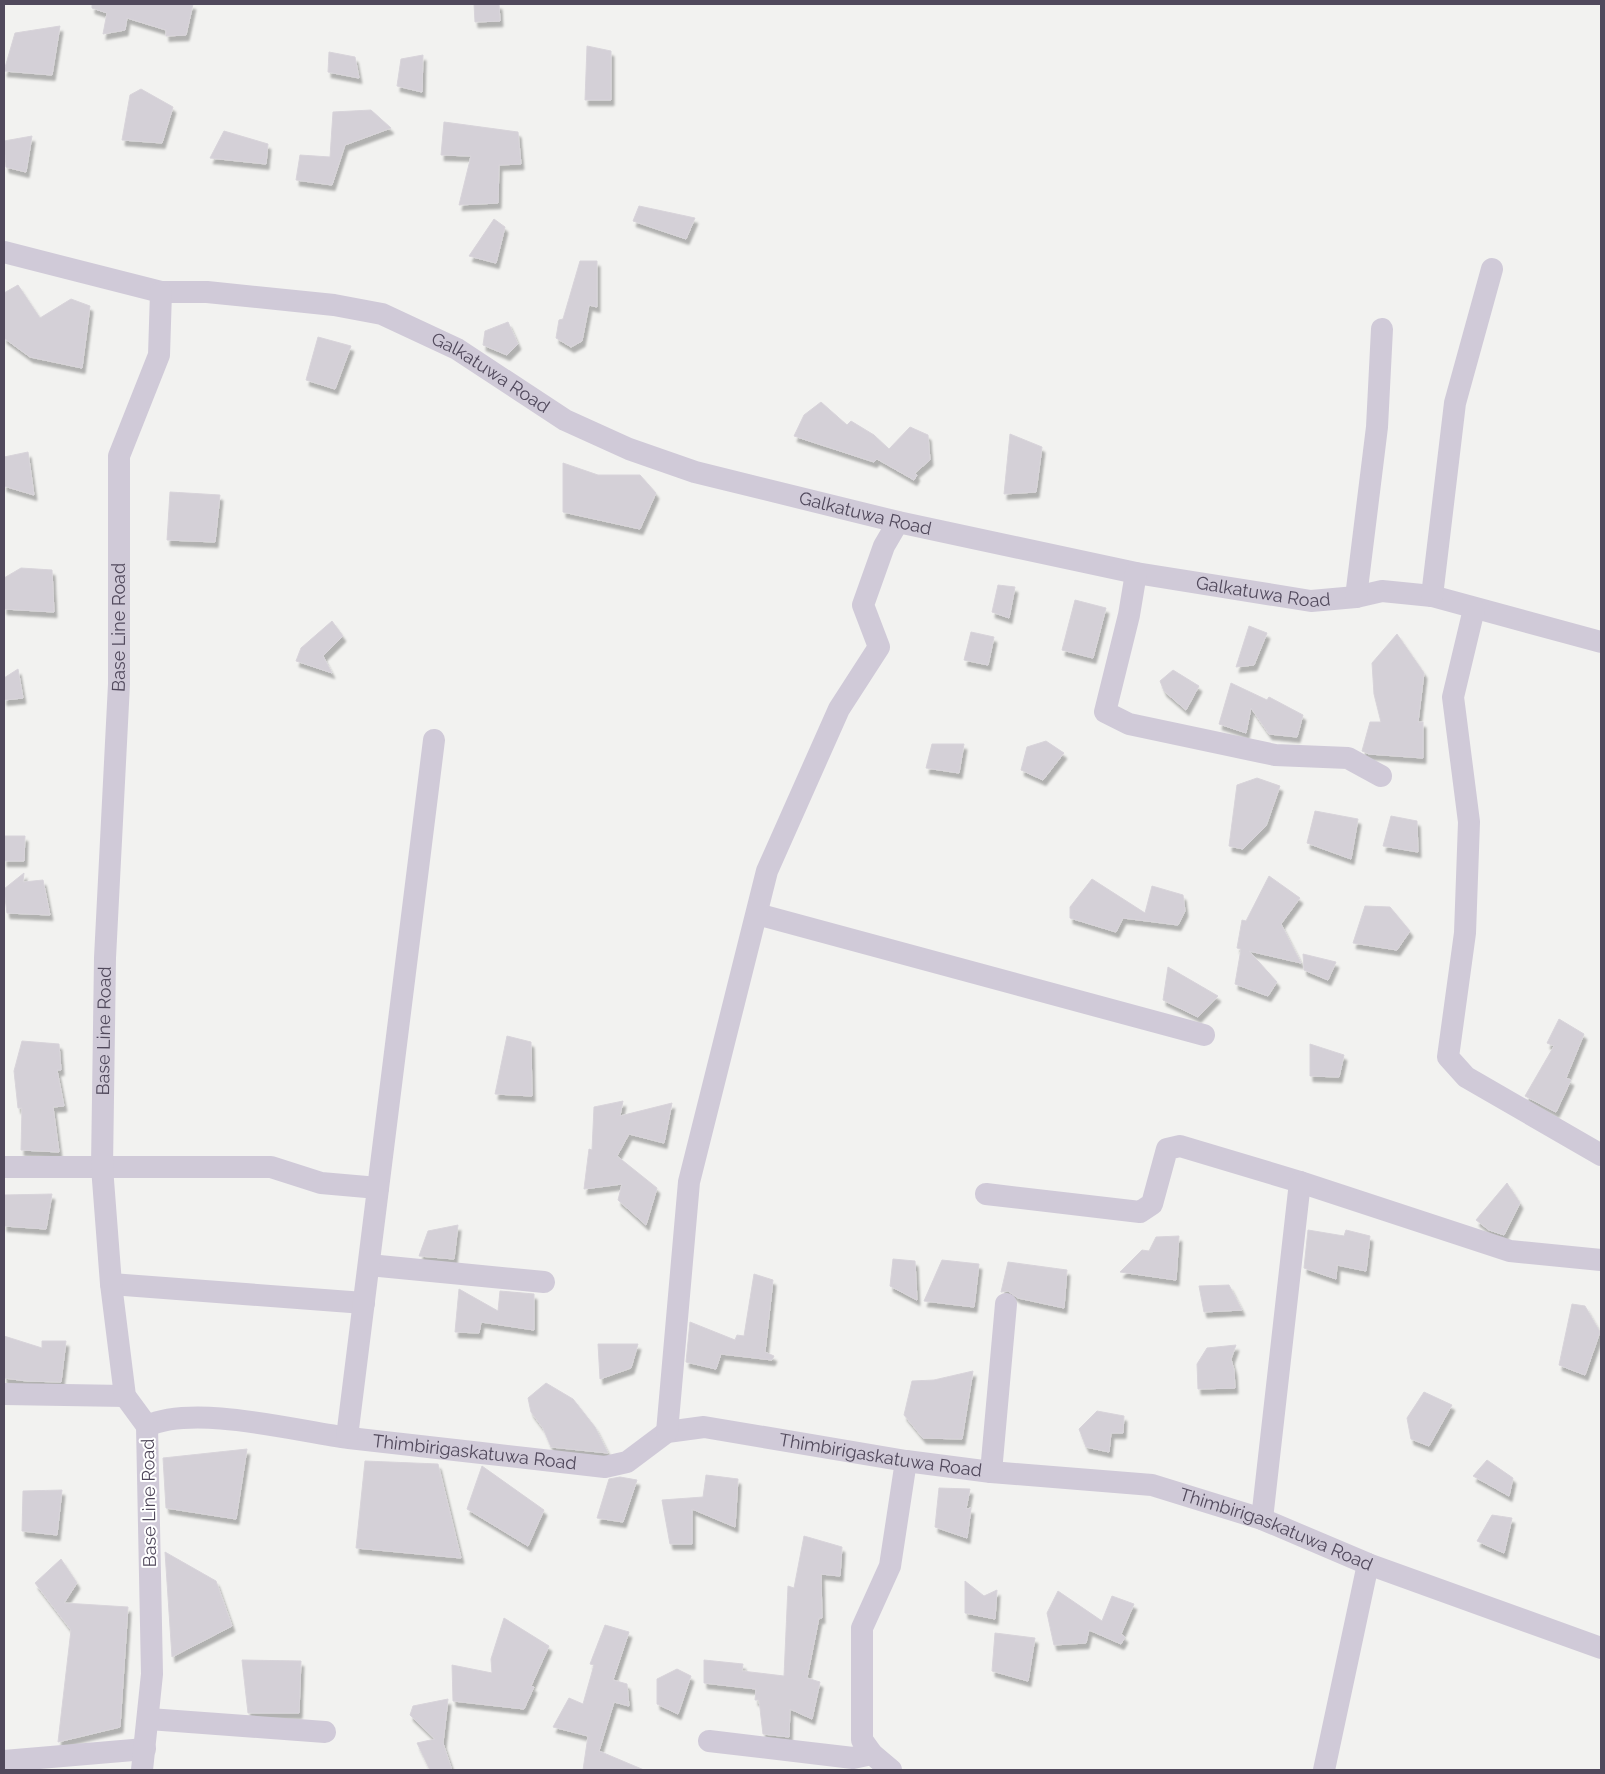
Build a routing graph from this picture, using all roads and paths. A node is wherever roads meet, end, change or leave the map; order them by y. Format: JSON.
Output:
{"nodes":[{"id":1,"x":4,"y":252,"type":"edge"},
{"id":2,"x":1492,"y":269,"type":"dead end"},
{"id":3,"x":161,"y":292,"type":"junction"},
{"id":4,"x":1382,"y":329,"type":"dead end"},
{"id":5,"x":898,"y":522,"type":"junction"},
{"id":6,"x":1136,"y":573,"type":"junction"},
{"id":7,"x":1432,"y":596,"type":"junction"},
{"id":8,"x":1356,"y":597,"type":"junction"},
{"id":9,"x":1474,"y":609,"type":"junction"},
{"id":10,"x":1601,"y":642,"type":"edge"},
{"id":11,"x":434,"y":740,"type":"dead end"},
{"id":12,"x":1381,"y":776,"type":"dead end"},
{"id":13,"x":757,"y":914,"type":"junction"},
{"id":14,"x":1204,"y":1035,"type":"dead end"},
{"id":15,"x":1601,"y":1155,"type":"edge"},
{"id":16,"x":4,"y":1167,"type":"edge"},
{"id":17,"x":102,"y":1167,"type":"junction"},
{"id":18,"x":1300,"y":1182,"type":"junction"},
{"id":19,"x":378,"y":1188,"type":"junction"},
{"id":20,"x":986,"y":1194,"type":"dead end"},
{"id":21,"x":1563,"y":1256,"type":"junction"},
{"id":22,"x":1601,"y":1261,"type":"edge"},
{"id":23,"x":369,"y":1265,"type":"junction"},
{"id":24,"x":1601,"y":1272,"type":"edge"},
{"id":25,"x":544,"y":1282,"type":"dead end"},
{"id":26,"x":111,"y":1284,"type":"junction"},
{"id":27,"x":364,"y":1304,"type":"junction"},
{"id":28,"x":1006,"y":1304,"type":"dead end"},
{"id":29,"x":4,"y":1394,"type":"edge"},
{"id":30,"x":125,"y":1396,"type":"junction"},
{"id":31,"x":147,"y":1426,"type":"junction"},
{"id":32,"x":667,"y":1432,"type":"junction"},
{"id":33,"x":347,"y":1437,"type":"junction"},
{"id":34,"x":906,"y":1461,"type":"junction"},
{"id":35,"x":991,"y":1472,"type":"junction"},
{"id":36,"x":1262,"y":1519,"type":"junction"},
{"id":37,"x":1368,"y":1564,"type":"junction"},
{"id":38,"x":1601,"y":1648,"type":"edge"},
{"id":39,"x":149,"y":1720,"type":"junction"},
{"id":40,"x":325,"y":1732,"type":"dead end"},
{"id":41,"x":709,"y":1740,"type":"dead end"},
{"id":42,"x":872,"y":1754,"type":"junction"},
{"id":43,"x":144,"y":1760,"type":"edge"},
{"id":44,"x":4,"y":1761,"type":"edge"},
{"id":45,"x":73,"y":1763,"type":"edge"},
{"id":46,"x":891,"y":1770,"type":"edge"},
{"id":47,"x":1324,"y":1770,"type":"edge"}],
"edges":[{"from":1,"to":3,"type":"street","name":"Galkatuwa Road"},
{"from":2,"to":7,"type":"street"},
{"from":3,"to":5,"type":"street","name":"Galkatuwa Road"},
{"from":3,"to":17,"type":"street","name":"Base Line Road"},
{"from":4,"to":8,"type":"street"},
{"from":5,"to":6,"type":"street","name":"Galkatuwa Road"},
{"from":5,"to":13,"type":"street"},
{"from":6,"to":8,"type":"street","name":"Galkatuwa Road"},
{"from":6,"to":12,"type":"street"},
{"from":7,"to":8,"type":"street","name":"Galkatuwa Road"},
{"from":7,"to":9,"type":"street","name":"Galkatuwa Road"},
{"from":9,"to":10,"type":"street","name":"Galkatuwa Road"},
{"from":9,"to":15,"type":"street"},
{"from":11,"to":19,"type":"street"},
{"from":13,"to":14,"type":"street"},
{"from":13,"to":32,"type":"street"},
{"from":16,"to":17,"type":"street"},
{"from":17,"to":19,"type":"street"},
{"from":17,"to":26,"type":"street","name":"Base Line Road"},
{"from":18,"to":20,"type":"street"},
{"from":18,"to":21,"type":"street"},
{"from":18,"to":36,"type":"street"},
{"from":19,"to":23,"type":"street"},
{"from":21,"to":22,"type":"street"},
{"from":21,"to":24,"type":"street"},
{"from":23,"to":25,"type":"street"},
{"from":23,"to":27,"type":"street"},
{"from":26,"to":27,"type":"street"},
{"from":26,"to":30,"type":"street","name":"Base Line Road"},
{"from":27,"to":33,"type":"street"},
{"from":28,"to":35,"type":"street"},
{"from":29,"to":30,"type":"street"},
{"from":30,"to":31,"type":"street","name":"Base Line Road"},
{"from":31,"to":33,"type":"street","name":"Thimbirigaskatuwa Road"},
{"from":31,"to":39,"type":"street","name":"Base Line Road"},
{"from":32,"to":33,"type":"street","name":"Thimbirigaskatuwa Road"},
{"from":32,"to":34,"type":"street","name":"Thimbirigaskatuwa Road"},
{"from":34,"to":35,"type":"street","name":"Thimbirigaskatuwa Road"},
{"from":34,"to":42,"type":"street"},
{"from":35,"to":36,"type":"street","name":"Thimbirigaskatuwa Road"},
{"from":36,"to":37,"type":"street","name":"Thimbirigaskatuwa Road"},
{"from":37,"to":38,"type":"street","name":"Thimbirigaskatuwa Road"},
{"from":37,"to":47,"type":"street"},
{"from":39,"to":40,"type":"street"},
{"from":39,"to":43,"type":"street","name":"Base Line Road"},
{"from":41,"to":42,"type":"street"},
{"from":42,"to":46,"type":"street"},
{"from":43,"to":45,"type":"street"},
{"from":44,"to":45,"type":"street"}]}
